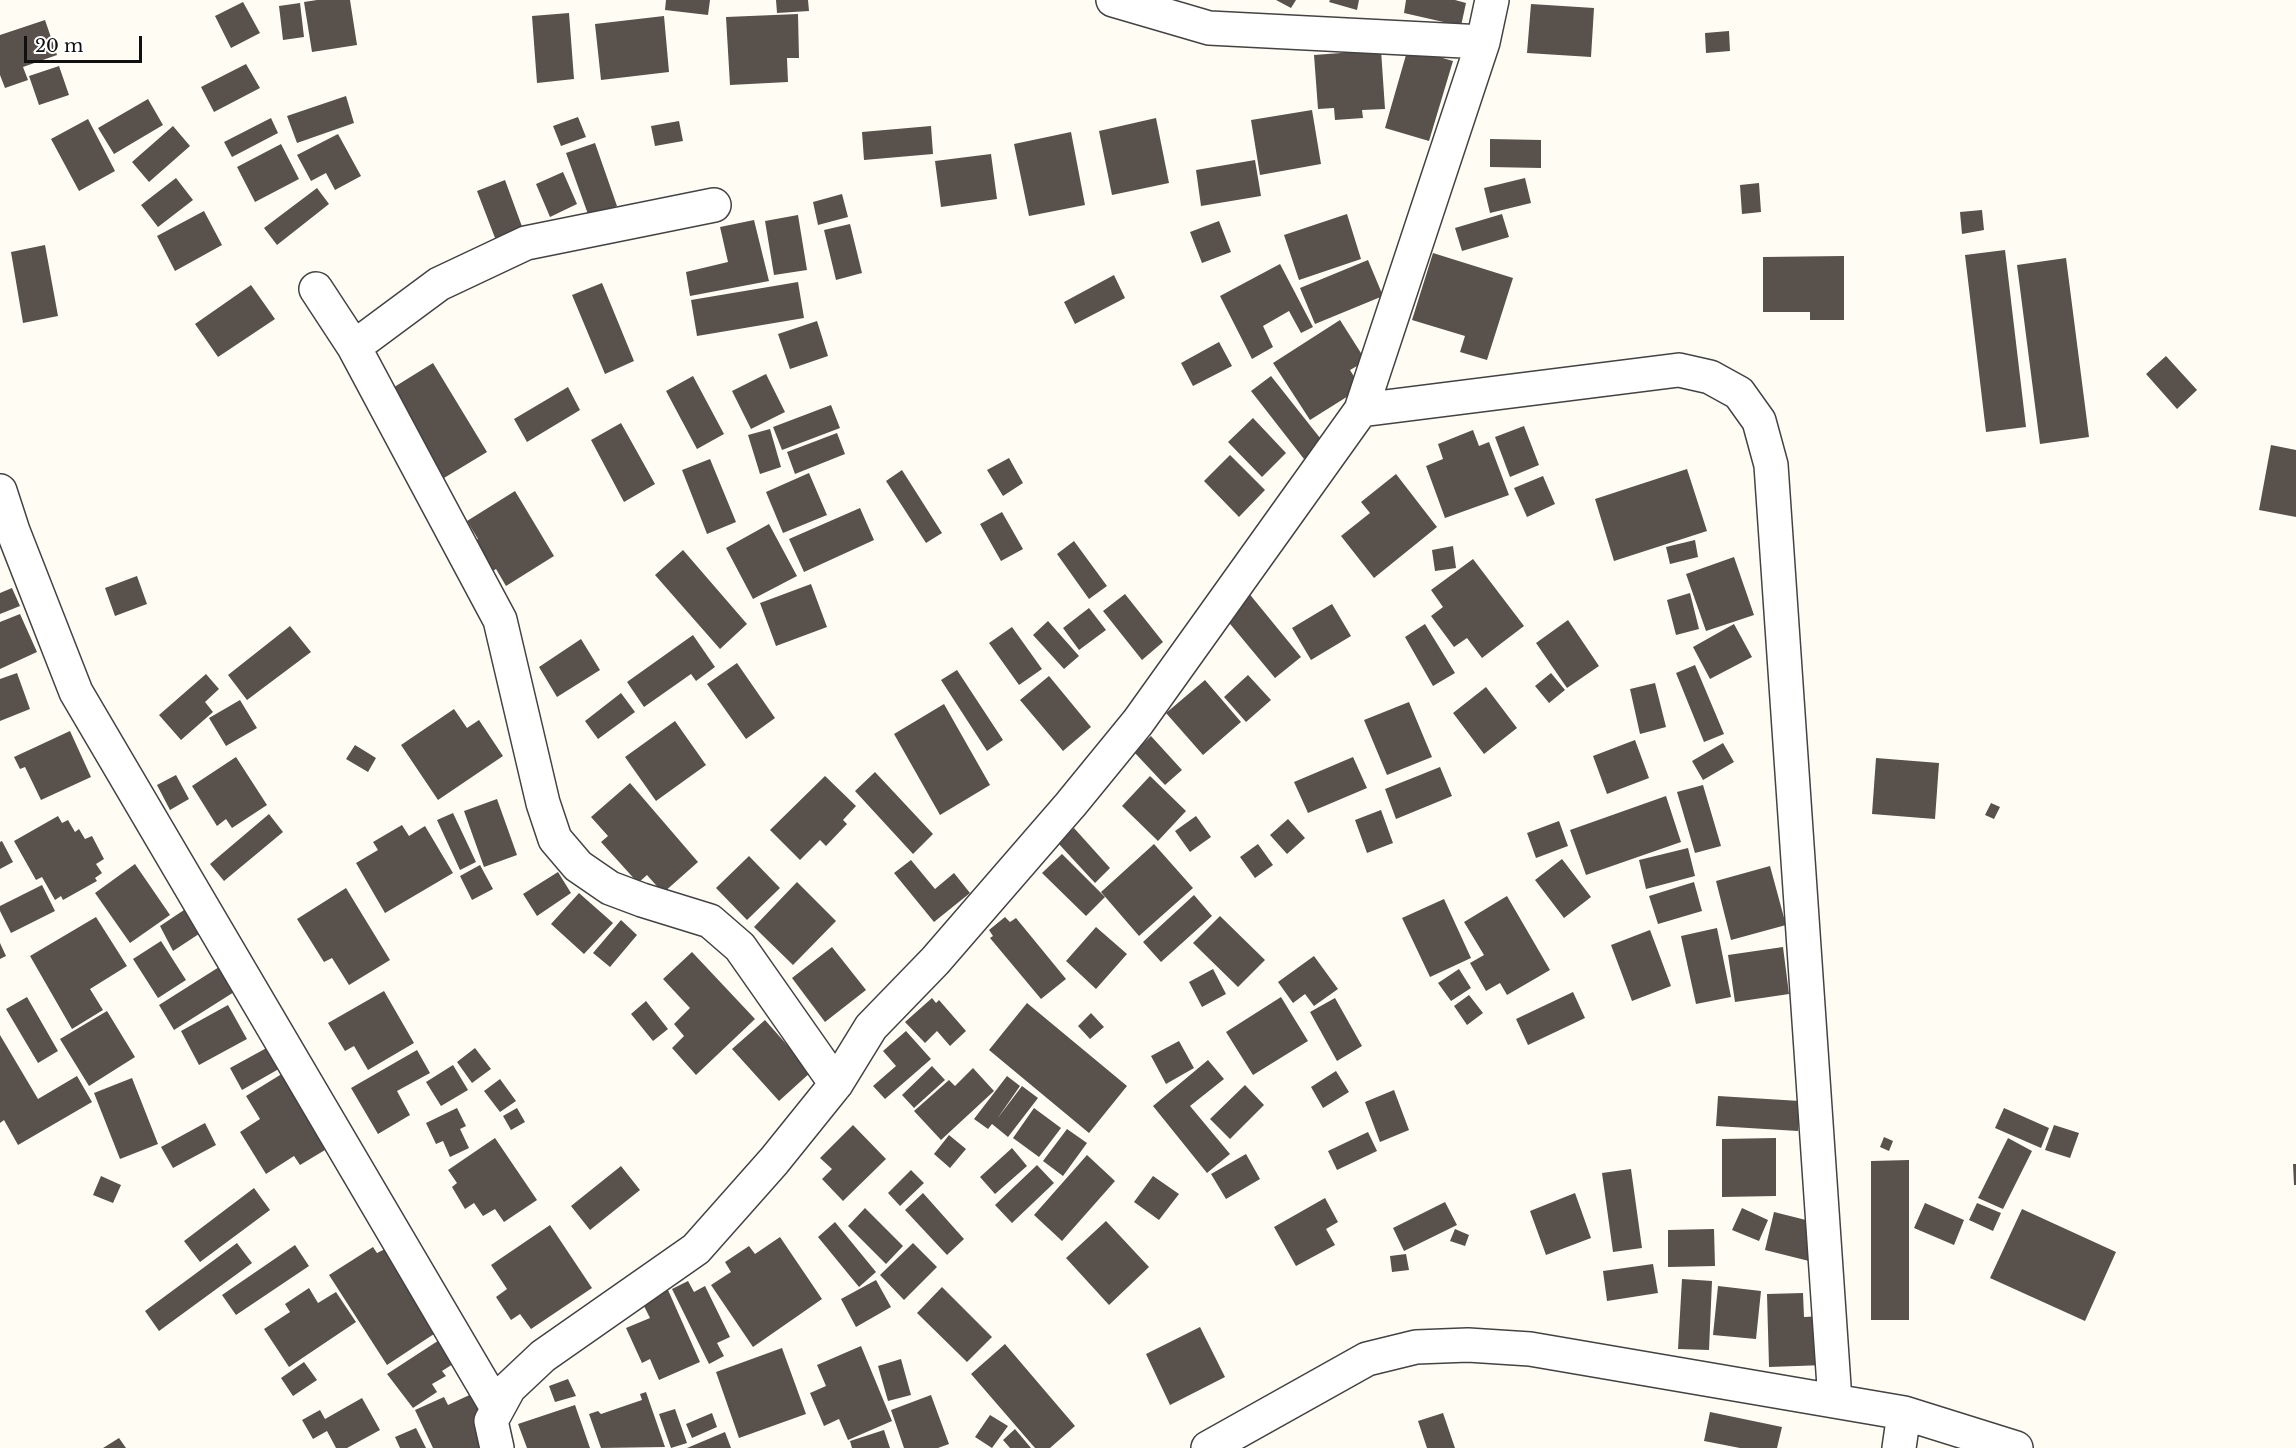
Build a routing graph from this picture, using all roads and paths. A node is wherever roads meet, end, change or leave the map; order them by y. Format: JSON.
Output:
{"nodes":[{"id":1,"x":1113,"y":0,"type":"edge"},
{"id":2,"x":1492,"y":0,"type":"edge"},
{"id":3,"x":1483,"y":42,"type":"junction"},
{"id":4,"x":714,"y":205,"type":"dead end"},
{"id":5,"x":316,"y":289,"type":"dead end"},
{"id":6,"x":354,"y":347,"type":"junction"},
{"id":7,"x":1361,"y":410,"type":"junction"},
{"id":8,"x":0,"y":491,"type":"edge"},
{"id":9,"x":836,"y":1084,"type":"junction"},
{"id":10,"x":1835,"y":1401,"type":"junction"},
{"id":11,"x":497,"y":1408,"type":"junction"},
{"id":12,"x":1904,"y":1413,"type":"junction"},
{"id":13,"x":497,"y":1448,"type":"edge"},
{"id":14,"x":1208,"y":1448,"type":"edge"},
{"id":15,"x":1899,"y":1448,"type":"edge"},
{"id":16,"x":2016,"y":1448,"type":"edge"}],
"edges":[{"from":1,"to":3,"type":"street"},
{"from":2,"to":3,"type":"street"},
{"from":3,"to":7,"type":"street"},
{"from":4,"to":6,"type":"street"},
{"from":5,"to":6,"type":"street"},
{"from":6,"to":9,"type":"street"},
{"from":7,"to":9,"type":"street"},
{"from":7,"to":10,"type":"street"},
{"from":8,"to":11,"type":"street"},
{"from":9,"to":11,"type":"street"},
{"from":10,"to":12,"type":"street"},
{"from":10,"to":14,"type":"street"},
{"from":11,"to":13,"type":"street"},
{"from":12,"to":15,"type":"street"},
{"from":12,"to":16,"type":"street"}]}
